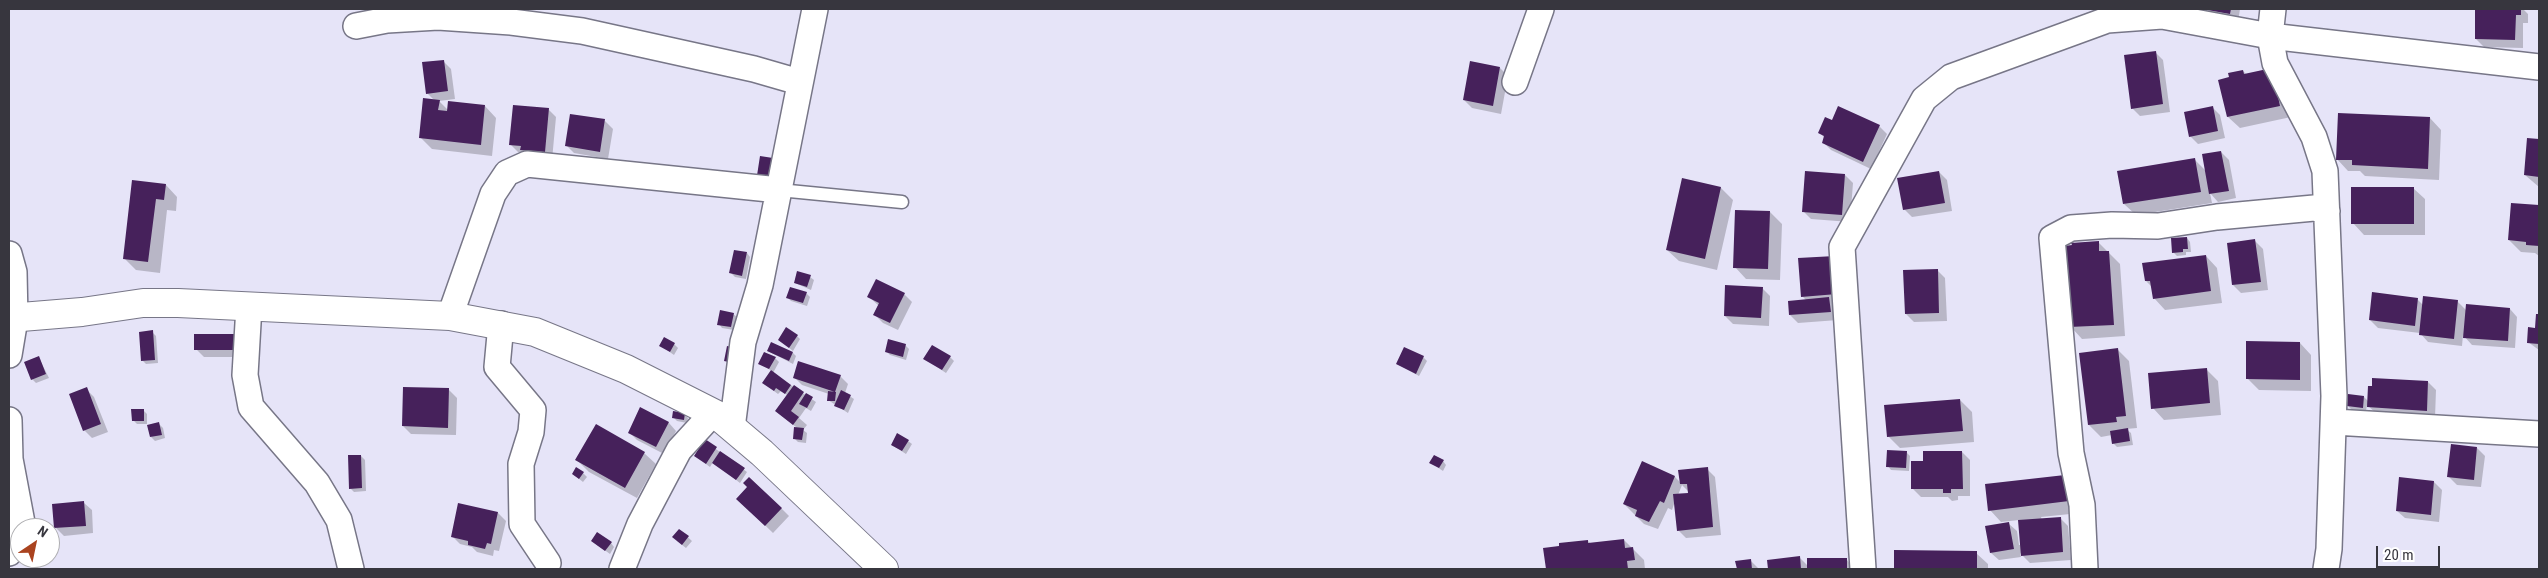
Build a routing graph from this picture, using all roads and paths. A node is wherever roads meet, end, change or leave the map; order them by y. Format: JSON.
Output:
{"nodes":[{"id":1,"x":814,"y":9,"type":"edge"},
{"id":2,"x":1541,"y":9,"type":"edge"},
{"id":3,"x":2273,"y":9,"type":"edge"},
{"id":4,"x":2104,"y":14,"type":"edge"},
{"id":5,"x":356,"y":26,"type":"dead end"},
{"id":6,"x":2270,"y":36,"type":"junction"},
{"id":7,"x":2539,"y":67,"type":"edge"},
{"id":8,"x":799,"y":82,"type":"junction"},
{"id":9,"x":1515,"y":82,"type":"dead end"},
{"id":10,"x":779,"y":190,"type":"junction"},
{"id":11,"x":902,"y":202,"type":"dead end"},
{"id":12,"x":2327,"y":211,"type":"junction"},
{"id":13,"x":9,"y":254,"type":"edge"},
{"id":14,"x":249,"y":306,"type":"junction"},
{"id":15,"x":450,"y":316,"type":"junction"},
{"id":16,"x":12,"y":318,"type":"edge"},
{"id":17,"x":501,"y":324,"type":"junction"},
{"id":18,"x":9,"y":355,"type":"edge"},
{"id":19,"x":9,"y":420,"type":"edge"},
{"id":20,"x":722,"y":420,"type":"junction"},
{"id":21,"x":2334,"y":422,"type":"junction"},
{"id":22,"x":2539,"y":434,"type":"edge"},
{"id":23,"x":21,"y":518,"type":"edge"},
{"id":24,"x":548,"y":563,"type":"dead end"},
{"id":25,"x":351,"y":569,"type":"edge"},
{"id":26,"x":622,"y":569,"type":"edge"},
{"id":27,"x":884,"y":569,"type":"edge"},
{"id":28,"x":1863,"y":569,"type":"edge"},
{"id":29,"x":2085,"y":569,"type":"edge"},
{"id":30,"x":2326,"y":569,"type":"edge"}],
"edges":[{"from":1,"to":8,"type":"street"},
{"from":2,"to":9,"type":"street"},
{"from":3,"to":6,"type":"street"},
{"from":4,"to":6,"type":"street"},
{"from":4,"to":28,"type":"street"},
{"from":5,"to":8,"type":"street"},
{"from":6,"to":7,"type":"street"},
{"from":6,"to":12,"type":"street"},
{"from":8,"to":10,"type":"street"},
{"from":10,"to":11,"type":"lane"},
{"from":10,"to":15,"type":"street"},
{"from":10,"to":20,"type":"street"},
{"from":12,"to":21,"type":"street"},
{"from":12,"to":29,"type":"street"},
{"from":13,"to":16,"type":"street"},
{"from":14,"to":15,"type":"street"},
{"from":14,"to":16,"type":"street"},
{"from":14,"to":25,"type":"street"},
{"from":15,"to":17,"type":"street"},
{"from":16,"to":18,"type":"street"},
{"from":17,"to":20,"type":"street"},
{"from":17,"to":24,"type":"street"},
{"from":19,"to":23,"type":"street"},
{"from":20,"to":26,"type":"street"},
{"from":20,"to":27,"type":"street"},
{"from":21,"to":22,"type":"street"},
{"from":21,"to":30,"type":"street"}]}
